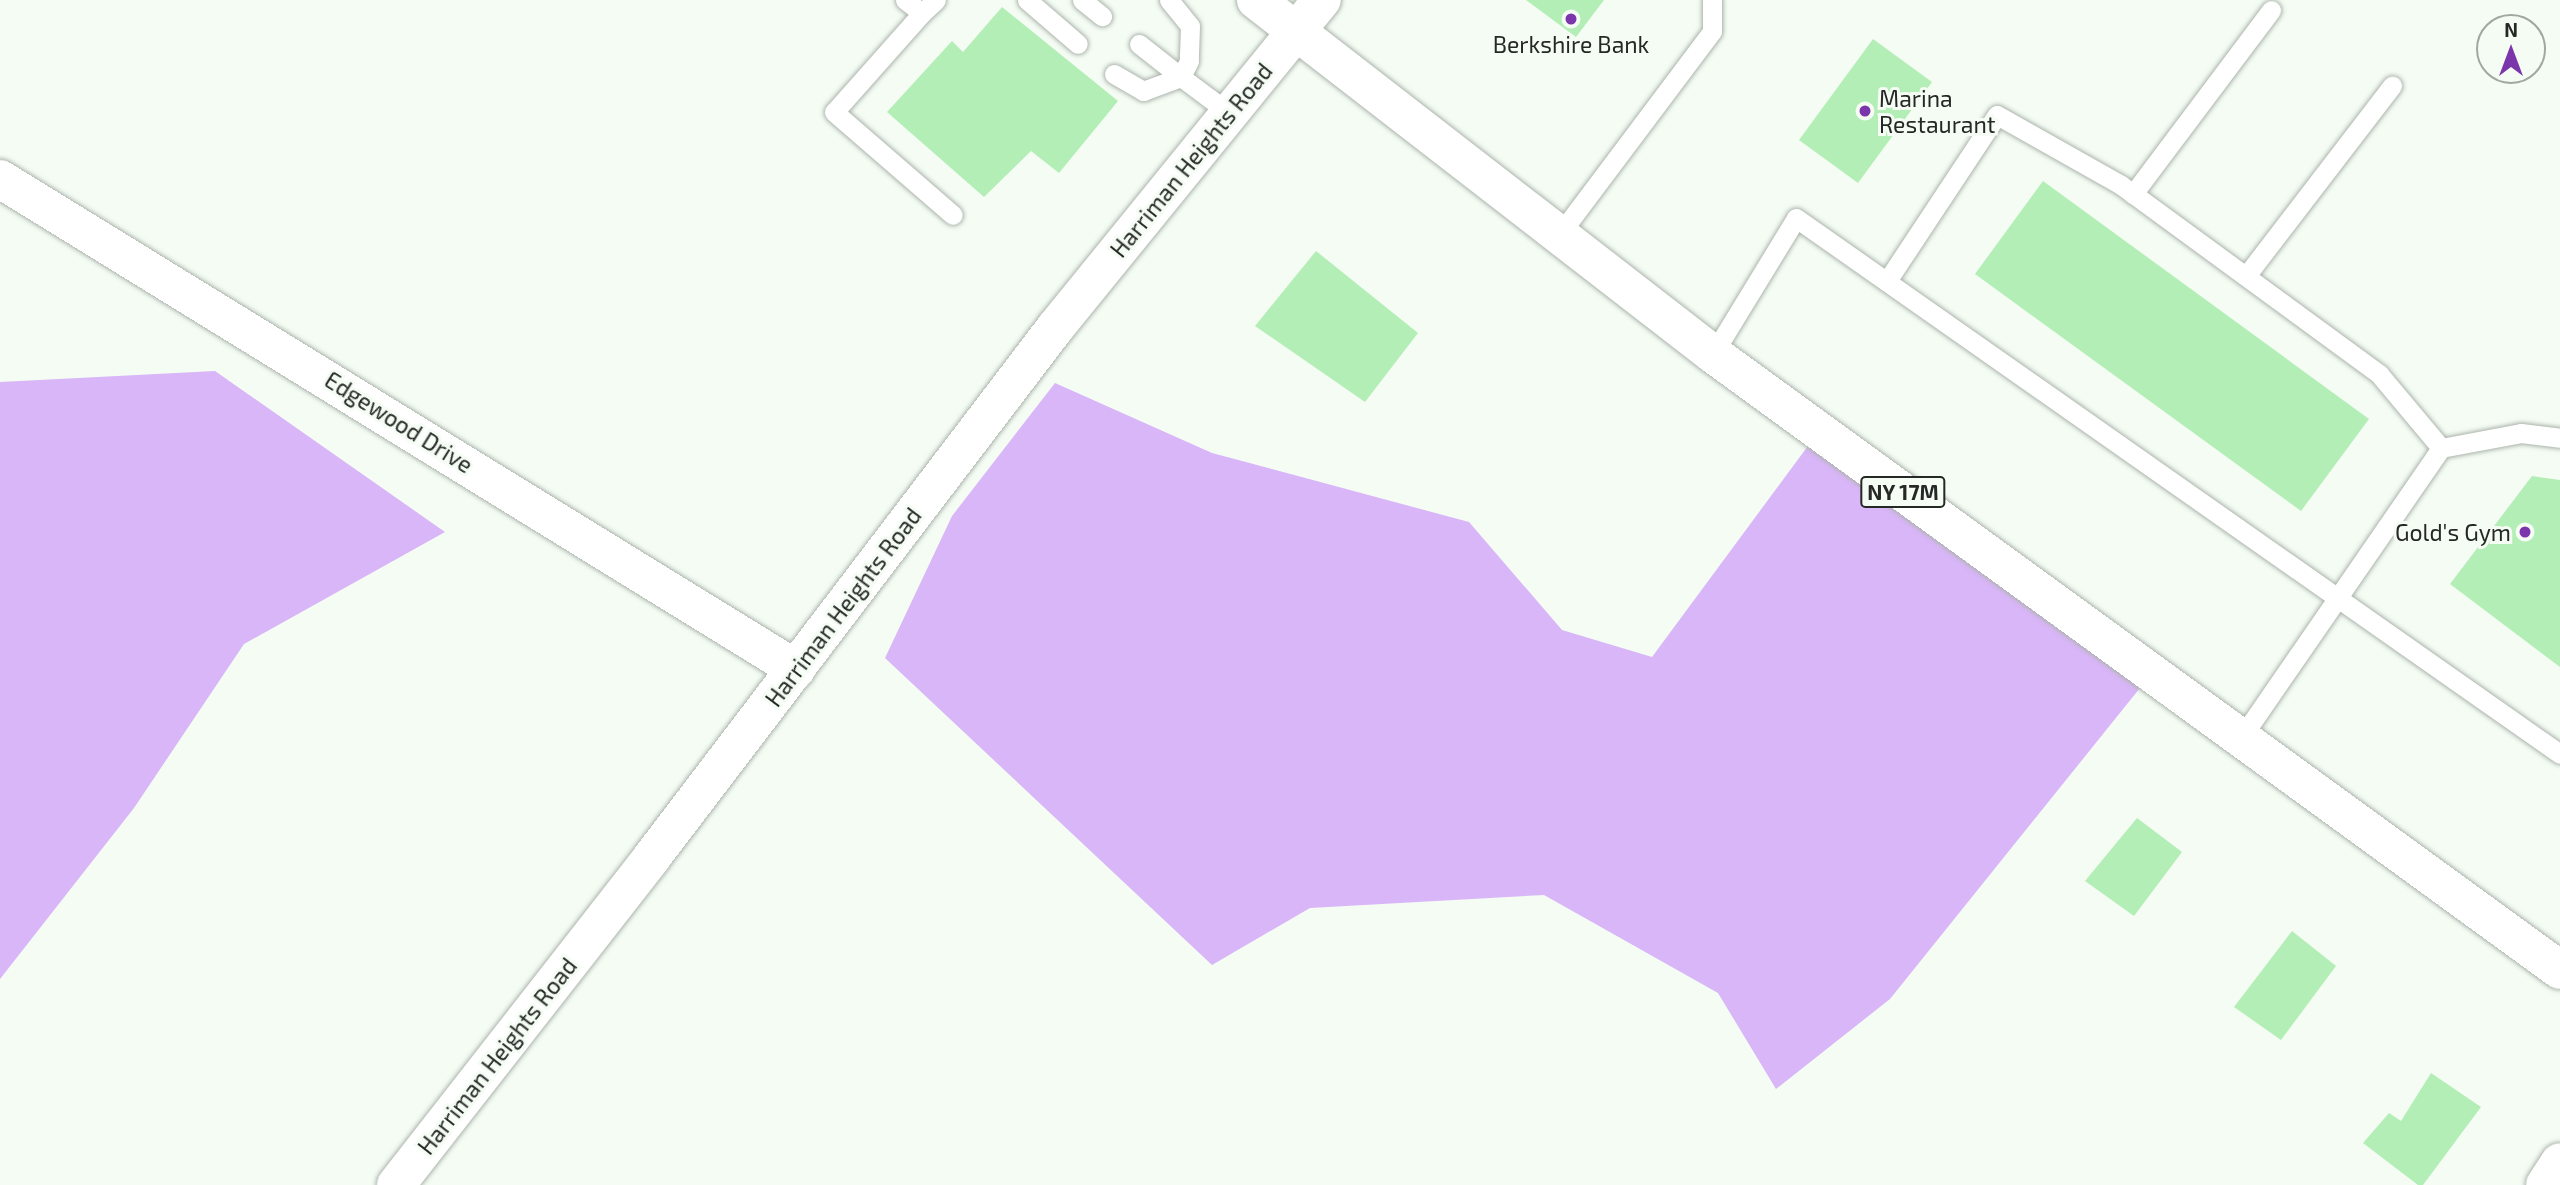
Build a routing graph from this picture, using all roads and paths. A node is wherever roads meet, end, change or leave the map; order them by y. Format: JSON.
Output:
{"nodes":[{"id":1,"x":905,"y":0,"type":"edge"},
{"id":2,"x":1027,"y":0,"type":"edge"},
{"id":3,"x":1082,"y":0,"type":"edge"},
{"id":4,"x":1170,"y":0,"type":"edge"},
{"id":5,"x":1256,"y":0,"type":"edge"},
{"id":6,"x":1322,"y":0,"type":"edge"},
{"id":7,"x":1712,"y":0,"type":"edge"},
{"id":8,"x":929,"y":6,"type":"edge"},
{"id":9,"x":2271,"y":10,"type":"dead end"},
{"id":10,"x":1102,"y":16,"type":"dead end"},
{"id":11,"x":1295,"y":33,"type":"junction"},
{"id":12,"x":1078,"y":44,"type":"dead end"},
{"id":13,"x":1139,"y":44,"type":"dead end"},
{"id":14,"x":1114,"y":74,"type":"dead end"},
{"id":15,"x":1181,"y":77,"type":"junction"},
{"id":16,"x":2392,"y":86,"type":"dead end"},
{"id":17,"x":1228,"y":113,"type":"junction"},
{"id":18,"x":0,"y":179,"type":"edge"},
{"id":19,"x":2133,"y":194,"type":"junction"},
{"id":20,"x":953,"y":215,"type":"dead end"},
{"id":21,"x":1559,"y":235,"type":"junction"},
{"id":22,"x":2246,"y":276,"type":"junction"},
{"id":23,"x":1886,"y":282,"type":"junction"},
{"id":24,"x":1713,"y":354,"type":"junction"},
{"id":25,"x":2560,"y":438,"type":"edge"},
{"id":26,"x":2441,"y":448,"type":"junction"},
{"id":27,"x":2337,"y":598,"type":"junction"},
{"id":28,"x":796,"y":668,"type":"junction"},
{"id":29,"x":2241,"y":738,"type":"junction"},
{"id":30,"x":2560,"y":754,"type":"edge"},
{"id":31,"x":2560,"y":970,"type":"edge"},
{"id":32,"x":2560,"y":1162,"type":"edge"},
{"id":33,"x":396,"y":1185,"type":"edge"},
{"id":34,"x":2545,"y":1185,"type":"edge"}],
"edges":[{"from":1,"to":8,"type":"lane"},
{"from":2,"to":12,"type":"lane"},
{"from":3,"to":10,"type":"lane"},
{"from":4,"to":15,"type":"lane"},
{"from":5,"to":11,"type":"street","number":"NY 17M"},
{"from":6,"to":11,"type":"street","name":"Harriman Heights Road"},
{"from":7,"to":21,"type":"lane"},
{"from":8,"to":20,"type":"lane"},
{"from":9,"to":19,"type":"lane"},
{"from":11,"to":17,"type":"street","name":"Harriman Heights Road"},
{"from":11,"to":21,"type":"street","number":"NY 17M"},
{"from":13,"to":15,"type":"lane"},
{"from":14,"to":15,"type":"lane"},
{"from":15,"to":17,"type":"lane"},
{"from":16,"to":22,"type":"lane"},
{"from":17,"to":28,"type":"street","name":"Harriman Heights Road"},
{"from":18,"to":28,"type":"street","name":"Edgewood Drive"},
{"from":19,"to":22,"type":"lane"},
{"from":19,"to":23,"type":"lane"},
{"from":21,"to":24,"type":"street","number":"NY 17M"},
{"from":22,"to":26,"type":"lane"},
{"from":23,"to":24,"type":"lane"},
{"from":23,"to":27,"type":"lane"},
{"from":24,"to":29,"type":"street","number":"NY 17M"},
{"from":25,"to":26,"type":"lane"},
{"from":26,"to":27,"type":"lane"},
{"from":27,"to":29,"type":"lane"},
{"from":27,"to":30,"type":"lane"},
{"from":28,"to":33,"type":"street","name":"Harriman Heights Road"},
{"from":29,"to":31,"type":"street","number":"NY 17M"},
{"from":32,"to":34,"type":"street"}]}
